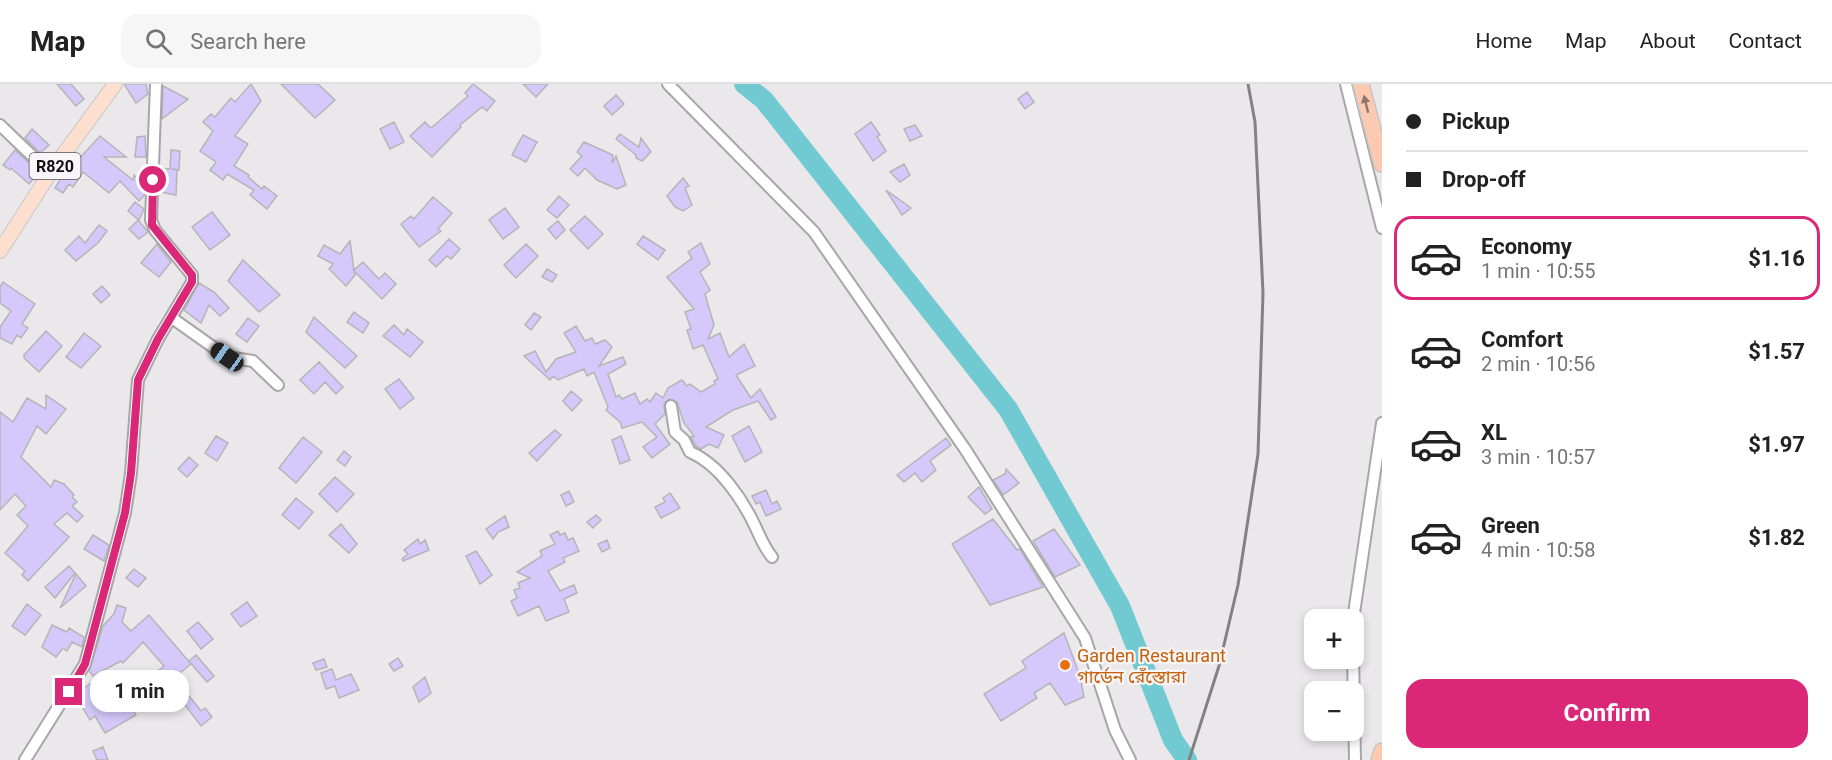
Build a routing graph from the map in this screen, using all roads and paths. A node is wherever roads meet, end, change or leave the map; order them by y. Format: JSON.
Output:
{"nodes":[{"id":1,"x":115,"y":84,"type":"edge"},
{"id":2,"x":156,"y":84,"type":"edge"},
{"id":3,"x":668,"y":84,"type":"edge"},
{"id":4,"x":1346,"y":84,"type":"edge"},
{"id":5,"x":1361,"y":84,"type":"edge"},
{"id":6,"x":0,"y":125,"type":"edge"},
{"id":7,"x":1382,"y":164,"type":"edge"},
{"id":8,"x":50,"y":173,"type":"junction"},
{"id":9,"x":1382,"y":228,"type":"edge"},
{"id":10,"x":0,"y":251,"type":"edge"},
{"id":11,"x":172,"y":318,"type":"junction"},
{"id":12,"x":278,"y":385,"type":"dead end"},
{"id":13,"x":671,"y":406,"type":"dead end"},
{"id":14,"x":1382,"y":423,"type":"edge"},
{"id":15,"x":772,"y":557,"type":"dead end"},
{"id":16,"x":1353,"y":609,"type":"edge"},
{"id":17,"x":1353,"y":669,"type":"edge"},
{"id":18,"x":1382,"y":751,"type":"edge"},
{"id":19,"x":25,"y":760,"type":"edge"},
{"id":20,"x":1130,"y":760,"type":"edge"},
{"id":21,"x":1355,"y":760,"type":"edge"},
{"id":22,"x":1379,"y":760,"type":"edge"}],
"edges":[{"from":1,"to":8,"type":"main road","number":"R820"},
{"from":2,"to":11,"type":"street"},
{"from":3,"to":20,"type":"street"},
{"from":4,"to":9,"type":"street"},
{"from":7,"to":5,"type":"highway","one_way":true},
{"from":6,"to":8,"type":"street"},
{"from":8,"to":10,"type":"main road","number":"R820"},
{"from":11,"to":12,"type":"street"},
{"from":11,"to":19,"type":"street"},
{"from":13,"to":15,"type":"street"},
{"from":14,"to":16,"type":"street"},
{"from":17,"to":21,"type":"street"},
{"from":18,"to":22,"type":"highway"}]}
